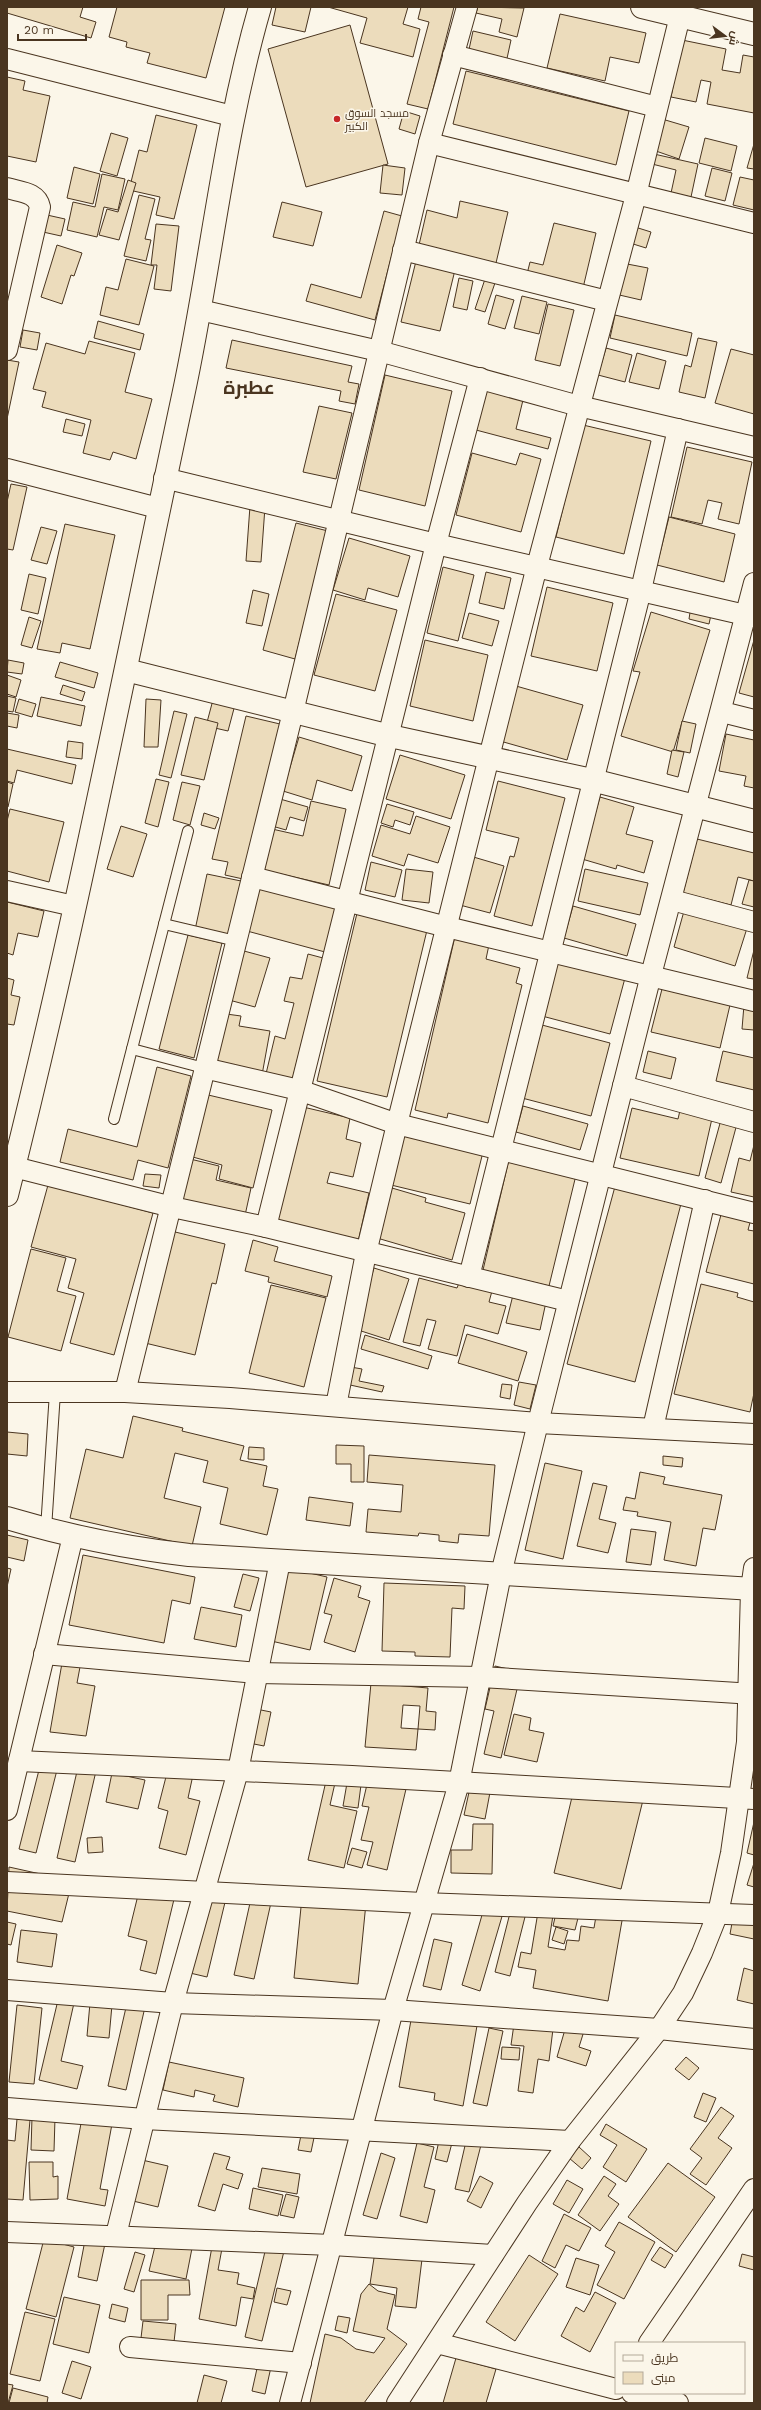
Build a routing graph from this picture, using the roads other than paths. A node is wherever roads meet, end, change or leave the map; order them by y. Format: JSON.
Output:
{"nodes":[{"id":1,"x":260,"y":7,"type":"edge"},
{"id":2,"x":467,"y":7,"type":"edge"},
{"id":3,"x":642,"y":7,"type":"edge"},
{"id":4,"x":680,"y":16,"type":"junction"},
{"id":5,"x":754,"y":34,"type":"edge"},
{"id":6,"x":453,"y":55,"type":"junction"},
{"id":7,"x":7,"y":59,"type":"edge"},
{"id":8,"x":657,"y":107,"type":"junction"},
{"id":9,"x":232,"y":116,"type":"junction"},
{"id":10,"x":429,"y":144,"type":"junction"},
{"id":11,"x":7,"y":188,"type":"edge"},
{"id":12,"x":636,"y":194,"type":"junction"},
{"id":13,"x":754,"y":224,"type":"edge"},
{"id":14,"x":403,"y":250,"type":"junction"},
{"id":15,"x":607,"y":301,"type":"junction"},
{"id":16,"x":200,"y":310,"type":"junction"},
{"id":17,"x":7,"y":350,"type":"edge"},
{"id":18,"x":379,"y":351,"type":"junction"},
{"id":19,"x":480,"y":378,"type":"junction"},
{"id":20,"x":579,"y":406,"type":"junction"},
{"id":21,"x":678,"y":429,"type":"junction"},
{"id":22,"x":754,"y":448,"type":"edge"},
{"id":23,"x":7,"y":469,"type":"edge"},
{"id":24,"x":164,"y":478,"type":"junction"},
{"id":25,"x":158,"y":508,"type":"junction"},
{"id":26,"x":339,"y":521,"type":"junction"},
{"id":27,"x":436,"y":544,"type":"junction"},
{"id":28,"x":537,"y":566,"type":"junction"},
{"id":29,"x":754,"y":583,"type":"edge"},
{"id":30,"x":641,"y":590,"type":"junction"},
{"id":31,"x":750,"y":616,"type":"edge"},
{"id":32,"x":126,"y":670,"type":"junction"},
{"id":33,"x":293,"y":712,"type":"junction"},
{"id":34,"x":722,"y":712,"type":"junction"},
{"id":35,"x":754,"y":720,"type":"edge"},
{"id":36,"x":390,"y":736,"type":"junction"},
{"id":37,"x":488,"y":759,"type":"junction"},
{"id":38,"x":592,"y":780,"type":"junction"},
{"id":39,"x":697,"y":806,"type":"junction"},
{"id":40,"x":754,"y":821,"type":"edge"},
{"id":41,"x":188,"y":831,"type":"dead end"},
{"id":42,"x":252,"y":877,"type":"junction"},
{"id":43,"x":7,"y":891,"type":"edge"},
{"id":44,"x":672,"y":900,"type":"junction"},
{"id":45,"x":348,"y":902,"type":"junction"},
{"id":46,"x":74,"y":906,"type":"junction"},
{"id":47,"x":754,"y":922,"type":"edge"},
{"id":48,"x":164,"y":924,"type":"junction"},
{"id":49,"x":447,"y":927,"type":"junction"},
{"id":50,"x":236,"y":941,"type":"junction"},
{"id":51,"x":549,"y":951,"type":"junction"},
{"id":52,"x":651,"y":975,"type":"junction"},
{"id":53,"x":754,"y":1000,"type":"edge"},
{"id":54,"x":132,"y":1049,"type":"junction"},
{"id":55,"x":204,"y":1068,"type":"junction"},
{"id":56,"x":623,"y":1086,"type":"junction"},
{"id":57,"x":299,"y":1090,"type":"junction"},
{"id":58,"x":114,"y":1119,"type":"dead end"},
{"id":59,"x":754,"y":1122,"type":"edge"},
{"id":60,"x":397,"y":1124,"type":"junction"},
{"id":61,"x":500,"y":1149,"type":"junction"},
{"id":62,"x":14,"y":1167,"type":"junction"},
{"id":63,"x":600,"y":1174,"type":"junction"},
{"id":64,"x":7,"y":1195,"type":"edge"},
{"id":65,"x":705,"y":1200,"type":"junction"},
{"id":66,"x":172,"y":1207,"type":"junction"},
{"id":67,"x":754,"y":1213,"type":"edge"},
{"id":68,"x":266,"y":1227,"type":"junction"},
{"id":69,"x":366,"y":1253,"type":"junction"},
{"id":70,"x":469,"y":1277,"type":"junction"},
{"id":71,"x":568,"y":1301,"type":"junction"},
{"id":72,"x":7,"y":1392,"type":"edge"},
{"id":73,"x":54,"y":1392,"type":"junction"},
{"id":74,"x":125,"y":1392,"type":"junction"},
{"id":75,"x":336,"y":1406,"type":"junction"},
{"id":76,"x":538,"y":1423,"type":"junction"},
{"id":77,"x":653,"y":1428,"type":"junction"},
{"id":78,"x":754,"y":1434,"type":"edge"},
{"id":79,"x":7,"y":1518,"type":"edge"},
{"id":80,"x":46,"y":1529,"type":"junction"},
{"id":81,"x":73,"y":1536,"type":"junction"},
{"id":82,"x":280,"y":1561,"type":"junction"},
{"id":83,"x":754,"y":1568,"type":"edge"},
{"id":84,"x":501,"y":1574,"type":"junction"},
{"id":85,"x":752,"y":1589,"type":"edge"},
{"id":86,"x":44,"y":1654,"type":"junction"},
{"id":87,"x":257,"y":1672,"type":"junction"},
{"id":88,"x":482,"y":1677,"type":"junction"},
{"id":89,"x":751,"y":1694,"type":"edge"},
{"id":90,"x":19,"y":1761,"type":"junction"},
{"id":91,"x":238,"y":1771,"type":"junction"},
{"id":92,"x":459,"y":1783,"type":"junction"},
{"id":93,"x":746,"y":1799,"type":"edge"},
{"id":94,"x":7,"y":1810,"type":"edge"},
{"id":95,"x":7,"y":1882,"type":"edge"},
{"id":96,"x":206,"y":1890,"type":"junction"},
{"id":97,"x":423,"y":1903,"type":"junction"},
{"id":98,"x":718,"y":1913,"type":"junction"},
{"id":99,"x":754,"y":1915,"type":"edge"},
{"id":100,"x":7,"y":1990,"type":"edge"},
{"id":101,"x":173,"y":2003,"type":"junction"},
{"id":102,"x":393,"y":2010,"type":"junction"},
{"id":103,"x":659,"y":2029,"type":"junction"},
{"id":104,"x":754,"y":2040,"type":"edge"},
{"id":105,"x":7,"y":2108,"type":"edge"},
{"id":106,"x":144,"y":2119,"type":"junction"},
{"id":107,"x":361,"y":2131,"type":"junction"},
{"id":108,"x":570,"y":2141,"type":"junction"},
{"id":109,"x":754,"y":2189,"type":"edge"},
{"id":110,"x":7,"y":2232,"type":"edge"},
{"id":111,"x":116,"y":2235,"type":"junction"},
{"id":112,"x":332,"y":2245,"type":"junction"},
{"id":113,"x":493,"y":2255,"type":"junction"},
{"id":114,"x":650,"y":2342,"type":"edge"},
{"id":115,"x":437,"y":2343,"type":"junction"},
{"id":116,"x":130,"y":2347,"type":"dead end"},
{"id":117,"x":301,"y":2363,"type":"junction"},
{"id":118,"x":615,"y":2391,"type":"edge"},
{"id":119,"x":637,"y":2394,"type":"edge"},
{"id":120,"x":290,"y":2403,"type":"edge"},
{"id":121,"x":398,"y":2403,"type":"edge"},
{"id":122,"x":678,"y":2403,"type":"edge"}],
"edges":[{"from":1,"to":9,"type":"main road"},
{"from":2,"to":6,"type":"street"},
{"from":3,"to":4,"type":"main road"},
{"from":4,"to":5,"type":"main road"},
{"from":4,"to":8,"type":"street"},
{"from":6,"to":8,"type":"street"},
{"from":6,"to":10,"type":"street"},
{"from":7,"to":9,"type":"street"},
{"from":8,"to":12,"type":"street"},
{"from":9,"to":16,"type":"main road"},
{"from":10,"to":12,"type":"street"},
{"from":10,"to":14,"type":"street"},
{"from":11,"to":17,"type":"street"},
{"from":12,"to":13,"type":"street"},
{"from":12,"to":15,"type":"street"},
{"from":14,"to":15,"type":"street"},
{"from":14,"to":18,"type":"street"},
{"from":15,"to":20,"type":"street"},
{"from":16,"to":18,"type":"street"},
{"from":16,"to":24,"type":"main road"},
{"from":18,"to":19,"type":"street"},
{"from":18,"to":26,"type":"street"},
{"from":19,"to":20,"type":"street"},
{"from":19,"to":27,"type":"street"},
{"from":20,"to":21,"type":"street"},
{"from":20,"to":28,"type":"street"},
{"from":21,"to":22,"type":"street"},
{"from":21,"to":30,"type":"street"},
{"from":23,"to":25,"type":"street"},
{"from":24,"to":25,"type":"main road"},
{"from":24,"to":26,"type":"street"},
{"from":25,"to":32,"type":"main road"},
{"from":26,"to":27,"type":"street"},
{"from":26,"to":33,"type":"street"},
{"from":27,"to":28,"type":"street"},
{"from":27,"to":36,"type":"street"},
{"from":28,"to":30,"type":"street"},
{"from":28,"to":37,"type":"street"},
{"from":29,"to":31,"type":"street"},
{"from":30,"to":31,"type":"street"},
{"from":30,"to":38,"type":"street"},
{"from":31,"to":34,"type":"street"},
{"from":32,"to":33,"type":"main road"},
{"from":32,"to":46,"type":"main road"},
{"from":33,"to":36,"type":"main road"},
{"from":33,"to":42,"type":"street"},
{"from":34,"to":35,"type":"street"},
{"from":34,"to":39,"type":"street"},
{"from":36,"to":37,"type":"main road"},
{"from":36,"to":45,"type":"street"},
{"from":37,"to":38,"type":"main road"},
{"from":37,"to":49,"type":"street"},
{"from":38,"to":39,"type":"main road"},
{"from":38,"to":51,"type":"street"},
{"from":39,"to":40,"type":"main road"},
{"from":39,"to":44,"type":"street"},
{"from":41,"to":48,"type":"lane"},
{"from":42,"to":45,"type":"street"},
{"from":42,"to":50,"type":"street"},
{"from":43,"to":46,"type":"street"},
{"from":44,"to":47,"type":"street"},
{"from":44,"to":52,"type":"street"},
{"from":45,"to":49,"type":"street"},
{"from":45,"to":57,"type":"street"},
{"from":46,"to":62,"type":"main road"},
{"from":48,"to":50,"type":"lane"},
{"from":48,"to":54,"type":"lane"},
{"from":49,"to":51,"type":"street"},
{"from":49,"to":60,"type":"street"},
{"from":50,"to":55,"type":"street"},
{"from":51,"to":52,"type":"street"},
{"from":51,"to":61,"type":"street"},
{"from":52,"to":53,"type":"street"},
{"from":52,"to":56,"type":"street"},
{"from":54,"to":55,"type":"lane"},
{"from":54,"to":58,"type":"lane"},
{"from":55,"to":57,"type":"street"},
{"from":55,"to":66,"type":"street"},
{"from":56,"to":59,"type":"street"},
{"from":56,"to":63,"type":"street"},
{"from":57,"to":60,"type":"street"},
{"from":57,"to":68,"type":"street"},
{"from":60,"to":61,"type":"street"},
{"from":60,"to":69,"type":"street"},
{"from":61,"to":63,"type":"street"},
{"from":61,"to":70,"type":"street"},
{"from":62,"to":64,"type":"main road"},
{"from":62,"to":66,"type":"street"},
{"from":63,"to":65,"type":"street"},
{"from":63,"to":71,"type":"street"},
{"from":65,"to":67,"type":"street"},
{"from":65,"to":77,"type":"street"},
{"from":66,"to":68,"type":"street"},
{"from":66,"to":74,"type":"street"},
{"from":68,"to":69,"type":"street"},
{"from":69,"to":70,"type":"street"},
{"from":69,"to":75,"type":"street"},
{"from":70,"to":71,"type":"street"},
{"from":71,"to":76,"type":"street"},
{"from":72,"to":73,"type":"street"},
{"from":73,"to":74,"type":"street"},
{"from":73,"to":80,"type":"lane"},
{"from":74,"to":75,"type":"street"},
{"from":75,"to":76,"type":"street"},
{"from":76,"to":77,"type":"street"},
{"from":76,"to":84,"type":"street"},
{"from":77,"to":78,"type":"street"},
{"from":79,"to":80,"type":"main road"},
{"from":80,"to":81,"type":"main road"},
{"from":81,"to":82,"type":"main road"},
{"from":81,"to":86,"type":"street"},
{"from":82,"to":84,"type":"main road"},
{"from":82,"to":87,"type":"street"},
{"from":83,"to":85,"type":"street"},
{"from":84,"to":85,"type":"main road"},
{"from":84,"to":88,"type":"street"},
{"from":85,"to":89,"type":"street"},
{"from":86,"to":87,"type":"street"},
{"from":86,"to":90,"type":"street"},
{"from":87,"to":88,"type":"street"},
{"from":87,"to":91,"type":"street"},
{"from":88,"to":89,"type":"street"},
{"from":88,"to":92,"type":"street"},
{"from":89,"to":93,"type":"street"},
{"from":90,"to":91,"type":"street"},
{"from":90,"to":94,"type":"street"},
{"from":91,"to":92,"type":"street"},
{"from":91,"to":96,"type":"street"},
{"from":92,"to":93,"type":"street"},
{"from":92,"to":97,"type":"street"},
{"from":93,"to":98,"type":"street"},
{"from":95,"to":96,"type":"street"},
{"from":96,"to":97,"type":"street"},
{"from":96,"to":101,"type":"street"},
{"from":97,"to":98,"type":"street"},
{"from":97,"to":102,"type":"street"},
{"from":98,"to":99,"type":"street"},
{"from":98,"to":103,"type":"street"},
{"from":100,"to":101,"type":"street"},
{"from":101,"to":102,"type":"street"},
{"from":101,"to":106,"type":"street"},
{"from":102,"to":103,"type":"street"},
{"from":102,"to":107,"type":"street"},
{"from":103,"to":104,"type":"street"},
{"from":103,"to":108,"type":"street"},
{"from":105,"to":106,"type":"street"},
{"from":106,"to":107,"type":"street"},
{"from":106,"to":111,"type":"street"},
{"from":107,"to":108,"type":"street"},
{"from":107,"to":112,"type":"street"},
{"from":108,"to":113,"type":"street"},
{"from":109,"to":114,"type":"street"},
{"from":110,"to":111,"type":"street"},
{"from":111,"to":112,"type":"street"},
{"from":112,"to":113,"type":"street"},
{"from":112,"to":117,"type":"street"},
{"from":113,"to":115,"type":"street"},
{"from":115,"to":118,"type":"street"},
{"from":115,"to":121,"type":"street"},
{"from":116,"to":117,"type":"street"},
{"from":117,"to":120,"type":"street"},
{"from":119,"to":122,"type":"street"}]}
